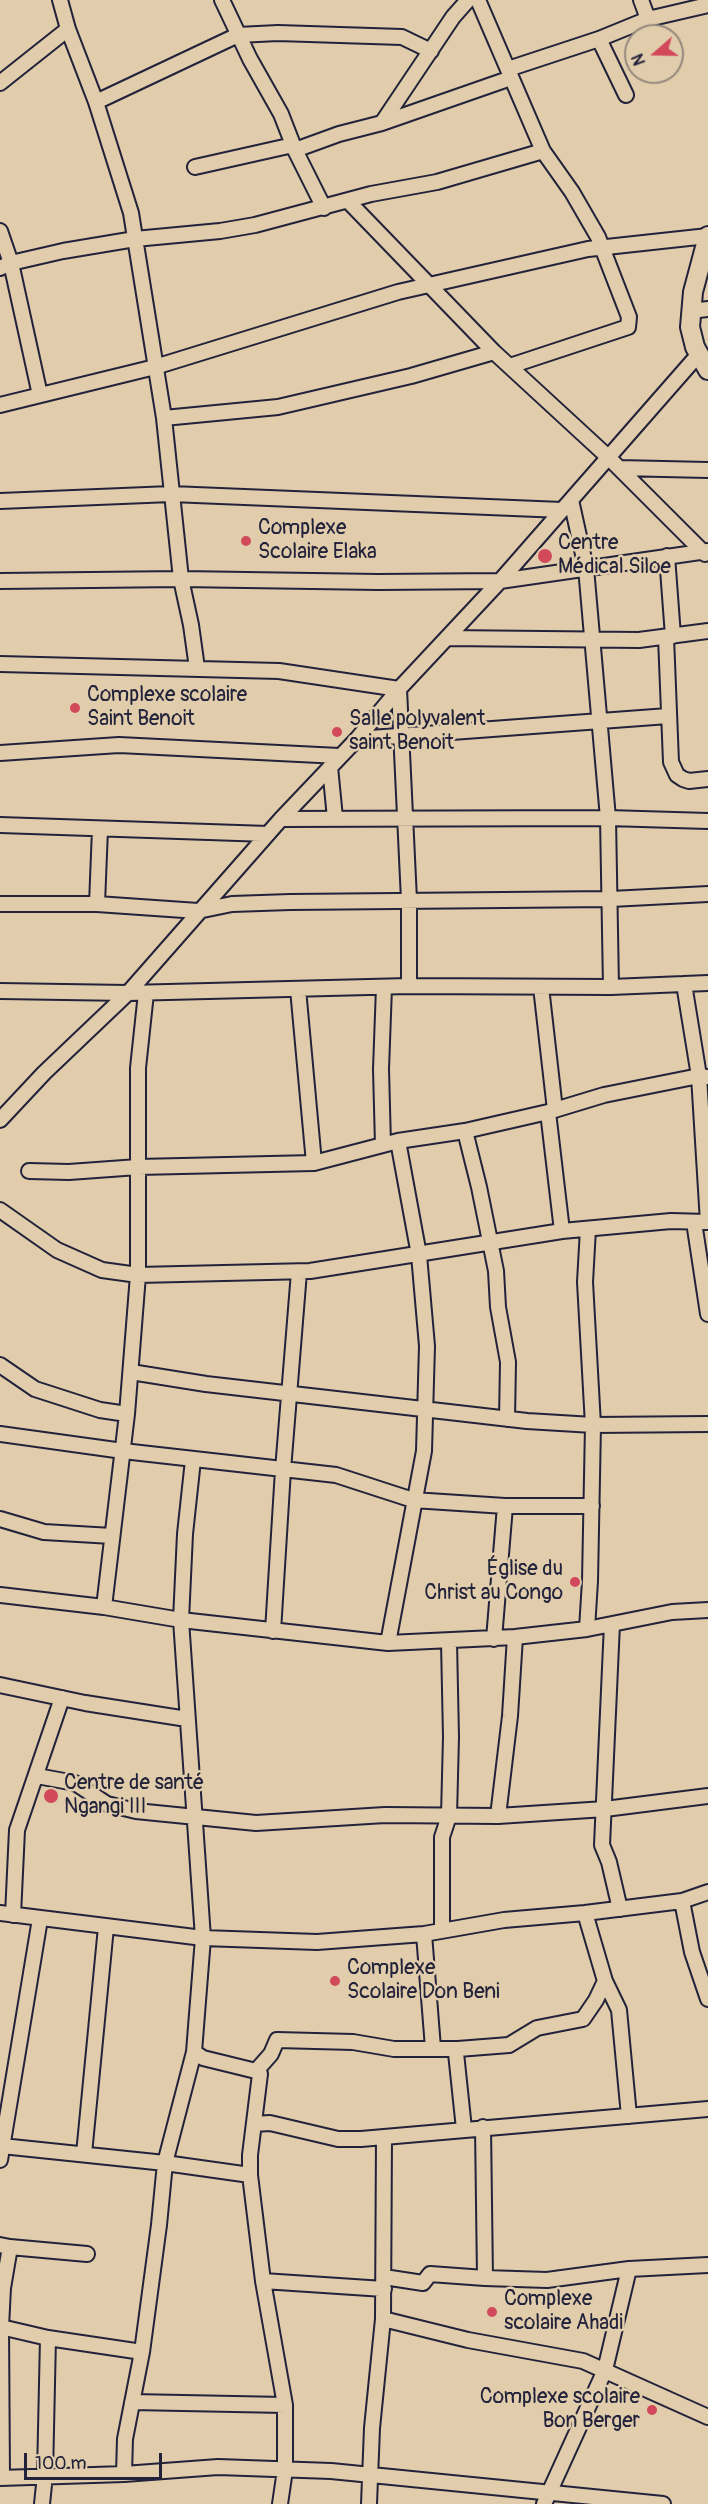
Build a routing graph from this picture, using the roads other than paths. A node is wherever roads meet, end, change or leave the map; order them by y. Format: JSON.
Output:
{"nodes":[{"id":1,"x":60,"y":0,"type":"edge"},
{"id":2,"x":222,"y":0,"type":"edge"},
{"id":3,"x":468,"y":0,"type":"edge"},
{"id":4,"x":478,"y":0,"type":"edge"},
{"id":5,"x":641,"y":0,"type":"edge"},
{"id":6,"x":708,"y":5,"type":"edge"},
{"id":7,"x":648,"y":19,"type":"junction"},
{"id":8,"x":68,"y":29,"type":"junction"},
{"id":9,"x":238,"y":35,"type":"junction"},
{"id":10,"x":599,"y":39,"type":"junction"},
{"id":11,"x":430,"y":51,"type":"junction"},
{"id":12,"x":509,"y":74,"type":"junction"},
{"id":13,"x":0,"y":82,"type":"edge"},
{"id":14,"x":626,"y":95,"type":"dead end"},
{"id":15,"x":96,"y":102,"type":"junction"},
{"id":16,"x":382,"y":123,"type":"junction"},
{"id":17,"x":294,"y":147,"type":"junction"},
{"id":18,"x":543,"y":151,"type":"junction"},
{"id":19,"x":195,"y":167,"type":"dead end"},
{"id":20,"x":348,"y":201,"type":"junction"},
{"id":21,"x":324,"y":208,"type":"junction"},
{"id":22,"x":0,"y":231,"type":"edge"},
{"id":23,"x":708,"y":236,"type":"edge"},
{"id":24,"x":135,"y":239,"type":"junction"},
{"id":25,"x":602,"y":247,"type":"junction"},
{"id":26,"x":5,"y":266,"type":"edge"},
{"id":27,"x":428,"y":286,"type":"junction"},
{"id":28,"x":699,"y":310,"type":"edge"},
{"id":29,"x":494,"y":352,"type":"junction"},
{"id":30,"x":703,"y":363,"type":"edge"},
{"id":31,"x":510,"y":366,"type":"junction"},
{"id":32,"x":155,"y":367,"type":"junction"},
{"id":33,"x":40,"y":395,"type":"junction"},
{"id":34,"x":0,"y":405,"type":"edge"},
{"id":35,"x":164,"y":418,"type":"junction"},
{"id":36,"x":608,"y":457,"type":"junction"},
{"id":37,"x":619,"y":468,"type":"junction"},
{"id":38,"x":708,"y":470,"type":"edge"},
{"id":39,"x":171,"y":494,"type":"junction"},
{"id":40,"x":0,"y":501,"type":"edge"},
{"id":41,"x":567,"y":505,"type":"junction"},
{"id":42,"x":706,"y":553,"type":"edge"},
{"id":43,"x":667,"y":556,"type":"junction"},
{"id":44,"x":586,"y":568,"type":"junction"},
{"id":45,"x":181,"y":579,"type":"junction"},
{"id":46,"x":0,"y":581,"type":"edge"},
{"id":47,"x":500,"y":581,"type":"junction"},
{"id":48,"x":708,"y":631,"type":"edge"},
{"id":49,"x":669,"y":637,"type":"junction"},
{"id":50,"x":447,"y":638,"type":"junction"},
{"id":51,"x":591,"y":640,"type":"junction"},
{"id":52,"x":0,"y":664,"type":"edge"},
{"id":53,"x":197,"y":668,"type":"junction"},
{"id":54,"x":399,"y":689,"type":"junction"},
{"id":55,"x":668,"y":716,"type":"junction"},
{"id":56,"x":599,"y":722,"type":"junction"},
{"id":57,"x":400,"y":736,"type":"junction"},
{"id":58,"x":357,"y":739,"type":"junction"},
{"id":59,"x":0,"y":753,"type":"edge"},
{"id":60,"x":334,"y":761,"type":"junction"},
{"id":61,"x":708,"y":779,"type":"edge"},
{"id":62,"x":335,"y":818,"type":"junction"},
{"id":63,"x":406,"y":818,"type":"junction"},
{"id":64,"x":608,"y":818,"type":"junction"},
{"id":65,"x":281,"y":819,"type":"junction"},
{"id":66,"x":708,"y":821,"type":"edge"},
{"id":67,"x":0,"y":825,"type":"edge"},
{"id":68,"x":100,"y":829,"type":"junction"},
{"id":69,"x":268,"y":834,"type":"junction"},
{"id":70,"x":708,"y":894,"type":"edge"},
{"id":71,"x":610,"y":899,"type":"junction"},
{"id":72,"x":409,"y":900,"type":"junction"},
{"id":73,"x":0,"y":904,"type":"edge"},
{"id":74,"x":97,"y":904,"type":"junction"},
{"id":75,"x":198,"y":911,"type":"junction"},
{"id":76,"x":708,"y":983,"type":"edge"},
{"id":77,"x":684,"y":984,"type":"junction"},
{"id":78,"x":409,"y":986,"type":"junction"},
{"id":79,"x":384,"y":987,"type":"junction"},
{"id":80,"x":541,"y":987,"type":"junction"},
{"id":81,"x":612,"y":987,"type":"junction"},
{"id":82,"x":298,"y":989,"type":"junction"},
{"id":83,"x":0,"y":991,"type":"edge"},
{"id":84,"x":128,"y":993,"type":"junction"},
{"id":85,"x":146,"y":993,"type":"junction"},
{"id":86,"x":703,"y":1077,"type":"edge"},
{"id":87,"x":551,"y":1111,"type":"junction"},
{"id":88,"x":0,"y":1120,"type":"edge"},
{"id":89,"x":465,"y":1131,"type":"junction"},
{"id":90,"x":398,"y":1141,"type":"junction"},
{"id":91,"x":383,"y":1145,"type":"junction"},
{"id":92,"x":314,"y":1163,"type":"junction"},
{"id":93,"x":138,"y":1167,"type":"junction"},
{"id":94,"x":29,"y":1171,"type":"dead end"},
{"id":95,"x":0,"y":1210,"type":"edge"},
{"id":96,"x":703,"y":1222,"type":"edge"},
{"id":97,"x":588,"y":1229,"type":"junction"},
{"id":98,"x":562,"y":1231,"type":"junction"},
{"id":99,"x":490,"y":1244,"type":"junction"},
{"id":100,"x":419,"y":1255,"type":"junction"},
{"id":101,"x":299,"y":1272,"type":"junction"},
{"id":102,"x":138,"y":1275,"type":"junction"},
{"id":103,"x":708,"y":1314,"type":"edge"},
{"id":104,"x":0,"y":1365,"type":"edge"},
{"id":105,"x":131,"y":1372,"type":"junction"},
{"id":106,"x":289,"y":1393,"type":"junction"},
{"id":107,"x":426,"y":1409,"type":"junction"},
{"id":108,"x":128,"y":1414,"type":"junction"},
{"id":109,"x":507,"y":1419,"type":"junction"},
{"id":110,"x":708,"y":1424,"type":"edge"},
{"id":111,"x":593,"y":1425,"type":"junction"},
{"id":112,"x":0,"y":1434,"type":"edge"},
{"id":113,"x":123,"y":1451,"type":"junction"},
{"id":114,"x":193,"y":1460,"type":"junction"},
{"id":115,"x":283,"y":1470,"type":"junction"},
{"id":116,"x":413,"y":1500,"type":"junction"},
{"id":117,"x":505,"y":1506,"type":"junction"},
{"id":118,"x":592,"y":1506,"type":"junction"},
{"id":119,"x":0,"y":1519,"type":"edge"},
{"id":120,"x":112,"y":1536,"type":"junction"},
{"id":121,"x":2,"y":1595,"type":"edge"},
{"id":122,"x":104,"y":1607,"type":"junction"},
{"id":123,"x":0,"y":1610,"type":"edge"},
{"id":124,"x":708,"y":1610,"type":"edge"},
{"id":125,"x":181,"y":1620,"type":"junction"},
{"id":126,"x":612,"y":1624,"type":"junction"},
{"id":127,"x":587,"y":1629,"type":"junction"},
{"id":128,"x":273,"y":1631,"type":"junction"},
{"id":129,"x":515,"y":1637,"type":"junction"},
{"id":130,"x":494,"y":1639,"type":"junction"},
{"id":131,"x":449,"y":1642,"type":"junction"},
{"id":132,"x":388,"y":1643,"type":"junction"},
{"id":133,"x":0,"y":1685,"type":"edge"},
{"id":134,"x":62,"y":1698,"type":"junction"},
{"id":135,"x":187,"y":1719,"type":"junction"},
{"id":136,"x":37,"y":1776,"type":"junction"},
{"id":137,"x":708,"y":1796,"type":"edge"},
{"id":138,"x":605,"y":1809,"type":"junction"},
{"id":139,"x":449,"y":1816,"type":"junction"},
{"id":140,"x":498,"y":1816,"type":"junction"},
{"id":141,"x":195,"y":1817,"type":"junction"},
{"id":142,"x":708,"y":1892,"type":"edge"},
{"id":143,"x":682,"y":1901,"type":"junction"},
{"id":144,"x":620,"y":1909,"type":"junction"},
{"id":145,"x":585,"y":1913,"type":"junction"},
{"id":146,"x":6,"y":1914,"type":"edge"},
{"id":147,"x":40,"y":1919,"type":"junction"},
{"id":148,"x":106,"y":1928,"type":"junction"},
{"id":149,"x":442,"y":1930,"type":"junction"},
{"id":150,"x":424,"y":1934,"type":"junction"},
{"id":151,"x":203,"y":1938,"type":"junction"},
{"id":152,"x":605,"y":1981,"type":"junction"},
{"id":153,"x":708,"y":1999,"type":"edge"},
{"id":154,"x":433,"y":2048,"type":"junction"},
{"id":155,"x":458,"y":2049,"type":"junction"},
{"id":156,"x":194,"y":2052,"type":"junction"},
{"id":157,"x":256,"y":2071,"type":"junction"},
{"id":158,"x":708,"y":2109,"type":"edge"},
{"id":159,"x":629,"y":2115,"type":"junction"},
{"id":160,"x":254,"y":2124,"type":"junction"},
{"id":161,"x":483,"y":2127,"type":"junction"},
{"id":162,"x":464,"y":2129,"type":"junction"},
{"id":163,"x":384,"y":2137,"type":"junction"},
{"id":164,"x":1,"y":2153,"type":"edge"},
{"id":165,"x":84,"y":2154,"type":"junction"},
{"id":166,"x":165,"y":2163,"type":"junction"},
{"id":167,"x":250,"y":2175,"type":"junction"},
{"id":168,"x":5,"y":2246,"type":"edge"},
{"id":169,"x":87,"y":2254,"type":"dead end"},
{"id":170,"x":708,"y":2265,"type":"edge"},
{"id":171,"x":629,"y":2270,"type":"junction"},
{"id":172,"x":485,"y":2278,"type":"junction"},
{"id":173,"x":263,"y":2281,"type":"junction"},
{"id":174,"x":384,"y":2283,"type":"junction"},
{"id":175,"x":383,"y":2319,"type":"junction"},
{"id":176,"x":1,"y":2327,"type":"edge"},
{"id":177,"x":48,"y":2338,"type":"junction"},
{"id":178,"x":142,"y":2352,"type":"junction"},
{"id":179,"x":604,"y":2370,"type":"junction"},
{"id":180,"x":132,"y":2402,"type":"junction"},
{"id":181,"x":285,"y":2405,"type":"junction"},
{"id":182,"x":708,"y":2418,"type":"edge"},
{"id":183,"x":285,"y":2470,"type":"junction"},
{"id":184,"x":124,"y":2474,"type":"junction"},
{"id":185,"x":45,"y":2475,"type":"junction"},
{"id":186,"x":370,"y":2475,"type":"junction"},
{"id":187,"x":1,"y":2478,"type":"edge"},
{"id":188,"x":546,"y":2498,"type":"edge"},
{"id":189,"x":42,"y":2504,"type":"edge"},
{"id":190,"x":280,"y":2504,"type":"edge"},
{"id":191,"x":369,"y":2504,"type":"edge"},
{"id":192,"x":663,"y":2504,"type":"edge"}],
"edges":[{"from":1,"to":8,"type":"street"},
{"from":2,"to":9,"type":"street"},
{"from":3,"to":11,"type":"street"},
{"from":4,"to":12,"type":"street"},
{"from":5,"to":7,"type":"street"},
{"from":6,"to":7,"type":"street"},
{"from":7,"to":10,"type":"street"},
{"from":8,"to":13,"type":"street"},
{"from":8,"to":15,"type":"street"},
{"from":9,"to":11,"type":"street"},
{"from":9,"to":15,"type":"street"},
{"from":9,"to":17,"type":"street"},
{"from":10,"to":12,"type":"street"},
{"from":10,"to":14,"type":"street"},
{"from":11,"to":16,"type":"street"},
{"from":12,"to":16,"type":"street"},
{"from":12,"to":18,"type":"street"},
{"from":15,"to":24,"type":"street"},
{"from":16,"to":17,"type":"street"},
{"from":17,"to":19,"type":"street"},
{"from":17,"to":21,"type":"street"},
{"from":18,"to":20,"type":"street"},
{"from":18,"to":25,"type":"street"},
{"from":20,"to":21,"type":"street"},
{"from":20,"to":27,"type":"street"},
{"from":21,"to":24,"type":"street"},
{"from":22,"to":26,"type":"street"},
{"from":23,"to":25,"type":"street"},
{"from":23,"to":28,"type":"main road"},
{"from":24,"to":26,"type":"street"},
{"from":24,"to":32,"type":"street"},
{"from":25,"to":27,"type":"street"},
{"from":25,"to":31,"type":"street"},
{"from":26,"to":33,"type":"street"},
{"from":27,"to":29,"type":"street"},
{"from":27,"to":32,"type":"street"},
{"from":28,"to":30,"type":"main road"},
{"from":29,"to":31,"type":"street"},
{"from":29,"to":35,"type":"street"},
{"from":30,"to":36,"type":"street"},
{"from":31,"to":36,"type":"street"},
{"from":32,"to":33,"type":"street"},
{"from":32,"to":35,"type":"street"},
{"from":33,"to":34,"type":"street"},
{"from":35,"to":39,"type":"street"},
{"from":36,"to":37,"type":"street"},
{"from":36,"to":41,"type":"street"},
{"from":37,"to":38,"type":"street"},
{"from":37,"to":42,"type":"street"},
{"from":39,"to":40,"type":"street"},
{"from":39,"to":41,"type":"street"},
{"from":39,"to":45,"type":"street"},
{"from":41,"to":44,"type":"street"},
{"from":41,"to":47,"type":"street"},
{"from":42,"to":43,"type":"street"},
{"from":43,"to":44,"type":"street"},
{"from":43,"to":49,"type":"street"},
{"from":44,"to":47,"type":"street"},
{"from":44,"to":51,"type":"street"},
{"from":45,"to":46,"type":"street"},
{"from":45,"to":47,"type":"street"},
{"from":45,"to":53,"type":"street"},
{"from":47,"to":50,"type":"street"},
{"from":48,"to":49,"type":"street"},
{"from":49,"to":51,"type":"street"},
{"from":49,"to":55,"type":"street"},
{"from":50,"to":51,"type":"street"},
{"from":50,"to":54,"type":"street"},
{"from":51,"to":56,"type":"street"},
{"from":52,"to":53,"type":"street"},
{"from":53,"to":54,"type":"street"},
{"from":54,"to":57,"type":"street"},
{"from":54,"to":58,"type":"street"},
{"from":55,"to":56,"type":"street"},
{"from":55,"to":61,"type":"street"},
{"from":56,"to":57,"type":"street"},
{"from":56,"to":64,"type":"street"},
{"from":57,"to":58,"type":"street"},
{"from":57,"to":63,"type":"street"},
{"from":58,"to":60,"type":"street"},
{"from":59,"to":60,"type":"street"},
{"from":60,"to":62,"type":"street"},
{"from":60,"to":65,"type":"street"},
{"from":62,"to":63,"type":"street"},
{"from":62,"to":65,"type":"street"},
{"from":63,"to":64,"type":"street"},
{"from":63,"to":72,"type":"street"},
{"from":64,"to":66,"type":"street"},
{"from":64,"to":71,"type":"street"},
{"from":65,"to":69,"type":"street"},
{"from":67,"to":68,"type":"street"},
{"from":68,"to":69,"type":"street"},
{"from":68,"to":74,"type":"street"},
{"from":69,"to":75,"type":"street"},
{"from":70,"to":71,"type":"street"},
{"from":71,"to":72,"type":"street"},
{"from":71,"to":81,"type":"street"},
{"from":72,"to":75,"type":"street"},
{"from":72,"to":78,"type":"street"},
{"from":73,"to":74,"type":"street"},
{"from":74,"to":75,"type":"street"},
{"from":75,"to":84,"type":"street"},
{"from":76,"to":77,"type":"street"},
{"from":77,"to":81,"type":"street"},
{"from":77,"to":86,"type":"street"},
{"from":78,"to":79,"type":"street"},
{"from":78,"to":80,"type":"street"},
{"from":79,"to":82,"type":"street"},
{"from":79,"to":91,"type":"street"},
{"from":80,"to":81,"type":"street"},
{"from":80,"to":87,"type":"street"},
{"from":82,"to":85,"type":"street"},
{"from":82,"to":92,"type":"street"},
{"from":83,"to":84,"type":"street"},
{"from":84,"to":85,"type":"street"},
{"from":84,"to":88,"type":"street"},
{"from":85,"to":93,"type":"street"},
{"from":86,"to":87,"type":"street"},
{"from":86,"to":96,"type":"street"},
{"from":87,"to":89,"type":"street"},
{"from":87,"to":98,"type":"street"},
{"from":89,"to":90,"type":"street"},
{"from":89,"to":99,"type":"street"},
{"from":90,"to":91,"type":"street"},
{"from":90,"to":100,"type":"street"},
{"from":91,"to":92,"type":"street"},
{"from":92,"to":93,"type":"street"},
{"from":93,"to":94,"type":"street"},
{"from":93,"to":102,"type":"street"},
{"from":95,"to":102,"type":"street"},
{"from":96,"to":97,"type":"street"},
{"from":96,"to":103,"type":"street"},
{"from":97,"to":98,"type":"street"},
{"from":97,"to":111,"type":"street"},
{"from":98,"to":99,"type":"street"},
{"from":99,"to":100,"type":"street"},
{"from":99,"to":109,"type":"street"},
{"from":100,"to":101,"type":"street"},
{"from":100,"to":107,"type":"street"},
{"from":101,"to":102,"type":"street"},
{"from":101,"to":106,"type":"street"},
{"from":102,"to":105,"type":"street"},
{"from":104,"to":108,"type":"street"},
{"from":105,"to":106,"type":"street"},
{"from":105,"to":108,"type":"street"},
{"from":106,"to":107,"type":"street"},
{"from":106,"to":115,"type":"street"},
{"from":107,"to":109,"type":"street"},
{"from":107,"to":116,"type":"street"},
{"from":108,"to":113,"type":"street"},
{"from":109,"to":111,"type":"street"},
{"from":110,"to":111,"type":"street"},
{"from":111,"to":118,"type":"street"},
{"from":112,"to":113,"type":"street"},
{"from":113,"to":114,"type":"street"},
{"from":113,"to":120,"type":"street"},
{"from":114,"to":115,"type":"street"},
{"from":114,"to":125,"type":"street"},
{"from":115,"to":116,"type":"street"},
{"from":115,"to":128,"type":"street"},
{"from":116,"to":117,"type":"street"},
{"from":116,"to":132,"type":"street"},
{"from":117,"to":118,"type":"street"},
{"from":117,"to":130,"type":"street"},
{"from":118,"to":127,"type":"street"},
{"from":119,"to":120,"type":"street"},
{"from":120,"to":122,"type":"street"},
{"from":121,"to":122,"type":"street"},
{"from":121,"to":123,"type":"street"},
{"from":122,"to":125,"type":"street"},
{"from":124,"to":126,"type":"street"},
{"from":125,"to":128,"type":"street"},
{"from":125,"to":135,"type":"street"},
{"from":126,"to":127,"type":"street"},
{"from":126,"to":138,"type":"street"},
{"from":127,"to":129,"type":"street"},
{"from":128,"to":132,"type":"street"},
{"from":129,"to":130,"type":"street"},
{"from":129,"to":140,"type":"street"},
{"from":130,"to":131,"type":"street"},
{"from":131,"to":132,"type":"street"},
{"from":131,"to":139,"type":"street"},
{"from":133,"to":134,"type":"street"},
{"from":134,"to":135,"type":"street"},
{"from":134,"to":136,"type":"street"},
{"from":135,"to":141,"type":"street"},
{"from":136,"to":141,"type":"street"},
{"from":136,"to":146,"type":"street"},
{"from":137,"to":138,"type":"street"},
{"from":138,"to":140,"type":"street"},
{"from":138,"to":144,"type":"street"},
{"from":139,"to":140,"type":"street"},
{"from":139,"to":141,"type":"street"},
{"from":139,"to":149,"type":"street"},
{"from":141,"to":151,"type":"street"},
{"from":142,"to":143,"type":"street"},
{"from":143,"to":144,"type":"street"},
{"from":143,"to":153,"type":"street"},
{"from":144,"to":145,"type":"street"},
{"from":145,"to":149,"type":"street"},
{"from":145,"to":152,"type":"street"},
{"from":146,"to":147,"type":"street"},
{"from":147,"to":148,"type":"street"},
{"from":147,"to":164,"type":"street"},
{"from":148,"to":151,"type":"street"},
{"from":148,"to":165,"type":"street"},
{"from":149,"to":150,"type":"street"},
{"from":150,"to":151,"type":"street"},
{"from":150,"to":154,"type":"street"},
{"from":151,"to":156,"type":"street"},
{"from":152,"to":155,"type":"street"},
{"from":152,"to":159,"type":"street"},
{"from":154,"to":155,"type":"street"},
{"from":154,"to":157,"type":"street"},
{"from":155,"to":162,"type":"street"},
{"from":156,"to":157,"type":"street"},
{"from":156,"to":166,"type":"street"},
{"from":157,"to":160,"type":"street"},
{"from":158,"to":159,"type":"street"},
{"from":159,"to":161,"type":"street"},
{"from":160,"to":163,"type":"street"},
{"from":160,"to":167,"type":"street"},
{"from":161,"to":162,"type":"street"},
{"from":161,"to":172,"type":"street"},
{"from":162,"to":163,"type":"street"},
{"from":163,"to":174,"type":"street"},
{"from":164,"to":165,"type":"street"},
{"from":165,"to":166,"type":"street"},
{"from":166,"to":167,"type":"street"},
{"from":166,"to":178,"type":"street"},
{"from":167,"to":173,"type":"street"},
{"from":168,"to":169,"type":"street"},
{"from":168,"to":176,"type":"street"},
{"from":170,"to":171,"type":"street"},
{"from":171,"to":172,"type":"street"},
{"from":171,"to":179,"type":"street"},
{"from":172,"to":174,"type":"street"},
{"from":173,"to":174,"type":"street"},
{"from":173,"to":181,"type":"street"},
{"from":174,"to":175,"type":"street"},
{"from":175,"to":179,"type":"street"},
{"from":175,"to":186,"type":"street"},
{"from":176,"to":177,"type":"street"},
{"from":176,"to":187,"type":"street"},
{"from":177,"to":178,"type":"street"},
{"from":177,"to":185,"type":"street"},
{"from":178,"to":180,"type":"street"},
{"from":179,"to":182,"type":"street"},
{"from":179,"to":188,"type":"street"},
{"from":180,"to":181,"type":"street"},
{"from":180,"to":184,"type":"street"},
{"from":181,"to":183,"type":"street"},
{"from":183,"to":184,"type":"street"},
{"from":183,"to":186,"type":"street"},
{"from":183,"to":190,"type":"street"},
{"from":184,"to":185,"type":"street"},
{"from":185,"to":187,"type":"street"},
{"from":185,"to":189,"type":"street"},
{"from":186,"to":188,"type":"street"},
{"from":186,"to":191,"type":"street"},
{"from":188,"to":192,"type":"street"}]}
